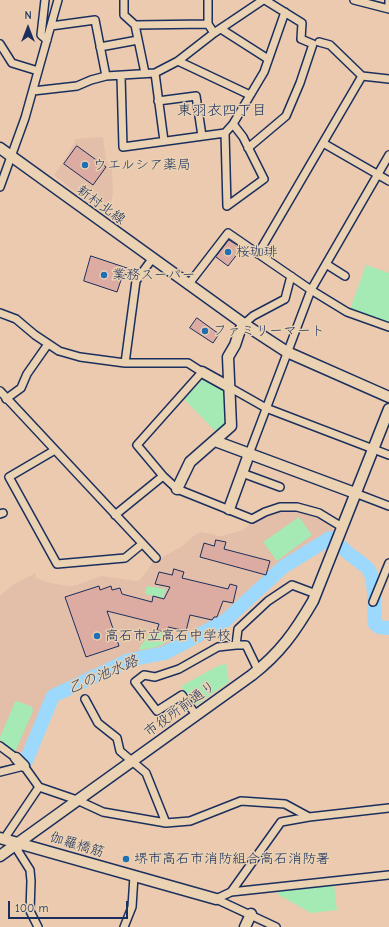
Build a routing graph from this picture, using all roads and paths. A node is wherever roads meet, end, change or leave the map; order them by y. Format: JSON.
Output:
{"nodes":[{"id":1,"x":45,"y":0,"type":"edge"},
{"id":2,"x":58,"y":0,"type":"edge"},
{"id":3,"x":124,"y":0,"type":"edge"},
{"id":4,"x":208,"y":0,"type":"edge"},
{"id":5,"x":264,"y":0,"type":"edge"},
{"id":6,"x":354,"y":0,"type":"edge"},
{"id":7,"x":389,"y":0,"type":"edge"},
{"id":8,"x":285,"y":12,"type":"junction"},
{"id":9,"x":208,"y":24,"type":"junction"},
{"id":10,"x":135,"y":25,"type":"junction"},
{"id":11,"x":51,"y":26,"type":"junction"},
{"id":12,"x":221,"y":29,"type":"junction"},
{"id":13,"x":214,"y":33,"type":"junction"},
{"id":14,"x":47,"y":40,"type":"junction"},
{"id":15,"x":138,"y":40,"type":"junction"},
{"id":16,"x":319,"y":42,"type":"dead end"},
{"id":17,"x":0,"y":44,"type":"edge"},
{"id":18,"x":100,"y":47,"type":"junction"},
{"id":19,"x":268,"y":59,"type":"junction"},
{"id":20,"x":178,"y":61,"type":"junction"},
{"id":21,"x":38,"y":71,"type":"junction"},
{"id":22,"x":155,"y":72,"type":"junction"},
{"id":23,"x":145,"y":74,"type":"junction"},
{"id":24,"x":106,"y":76,"type":"junction"},
{"id":25,"x":121,"y":76,"type":"junction"},
{"id":26,"x":362,"y":76,"type":"junction"},
{"id":27,"x":389,"y":79,"type":"edge"},
{"id":28,"x":33,"y":91,"type":"junction"},
{"id":29,"x":250,"y":95,"type":"junction"},
{"id":30,"x":158,"y":101,"type":"junction"},
{"id":31,"x":233,"y":124,"type":"junction"},
{"id":32,"x":225,"y":133,"type":"junction"},
{"id":33,"x":202,"y":136,"type":"junction"},
{"id":34,"x":164,"y":141,"type":"junction"},
{"id":35,"x":323,"y":143,"type":"junction"},
{"id":36,"x":0,"y":148,"type":"edge"},
{"id":37,"x":248,"y":148,"type":"junction"},
{"id":38,"x":389,"y":155,"type":"edge"},
{"id":39,"x":11,"y":157,"type":"junction"},
{"id":40,"x":378,"y":176,"type":"junction"},
{"id":41,"x":389,"y":181,"type":"edge"},
{"id":42,"x":0,"y":187,"type":"edge"},
{"id":43,"x":258,"y":254,"type":"junction"},
{"id":44,"x":152,"y":259,"type":"junction"},
{"id":45,"x":326,"y":264,"type":"junction"},
{"id":46,"x":291,"y":276,"type":"junction"},
{"id":47,"x":345,"y":276,"type":"dead end"},
{"id":48,"x":187,"y":284,"type":"junction"},
{"id":49,"x":311,"y":290,"type":"junction"},
{"id":50,"x":0,"y":313,"type":"edge"},
{"id":51,"x":244,"y":324,"type":"junction"},
{"id":52,"x":389,"y":327,"type":"edge"},
{"id":53,"x":48,"y":344,"type":"junction"},
{"id":54,"x":287,"y":352,"type":"junction"},
{"id":55,"x":125,"y":363,"type":"junction"},
{"id":56,"x":202,"y":372,"type":"junction"},
{"id":57,"x":229,"y":388,"type":"junction"},
{"id":58,"x":0,"y":391,"type":"edge"},
{"id":59,"x":389,"y":397,"type":"edge"},
{"id":60,"x":6,"y":399,"type":"junction"},
{"id":61,"x":266,"y":408,"type":"junction"},
{"id":62,"x":389,"y":409,"type":"edge"},
{"id":63,"x":215,"y":441,"type":"junction"},
{"id":64,"x":374,"y":449,"type":"junction"},
{"id":65,"x":55,"y":450,"type":"junction"},
{"id":66,"x":249,"y":454,"type":"junction"},
{"id":67,"x":389,"y":455,"type":"edge"},
{"id":68,"x":242,"y":473,"type":"junction"},
{"id":69,"x":162,"y":476,"type":"junction"},
{"id":70,"x":280,"y":487,"type":"dead end"},
{"id":71,"x":177,"y":489,"type":"junction"},
{"id":72,"x":355,"y":493,"type":"junction"},
{"id":73,"x":389,"y":506,"type":"edge"},
{"id":74,"x":229,"y":509,"type":"junction"},
{"id":75,"x":115,"y":515,"type":"junction"},
{"id":76,"x":342,"y":527,"type":"junction"},
{"id":77,"x":142,"y":544,"type":"junction"},
{"id":78,"x":156,"y":558,"type":"dead end"},
{"id":79,"x":389,"y":563,"type":"edge"},
{"id":80,"x":316,"y":594,"type":"junction"},
{"id":81,"x":373,"y":602,"type":"dead end"},
{"id":82,"x":236,"y":645,"type":"junction"},
{"id":83,"x":258,"y":670,"type":"junction"},
{"id":84,"x":85,"y":699,"type":"dead end"},
{"id":85,"x":196,"y":715,"type":"junction"},
{"id":86,"x":0,"y":746,"type":"edge"},
{"id":87,"x":16,"y":758,"type":"joint"},
{"id":88,"x":132,"y":761,"type":"junction"},
{"id":89,"x":24,"y":766,"type":"junction"},
{"id":90,"x":0,"y":772,"type":"edge"},
{"id":91,"x":39,"y":787,"type":"junction"},
{"id":92,"x":76,"y":800,"type":"junction"},
{"id":93,"x":389,"y":808,"type":"edge"},
{"id":94,"x":309,"y":817,"type":"junction"},
{"id":95,"x":166,"y":823,"type":"junction"},
{"id":96,"x":2,"y":838,"type":"edge"},
{"id":97,"x":20,"y":842,"type":"junction"},
{"id":98,"x":0,"y":856,"type":"edge"},
{"id":99,"x":389,"y":875,"type":"edge"},
{"id":100,"x":134,"y":876,"type":"junction"},
{"id":101,"x":230,"y":892,"type":"junction"},
{"id":102,"x":216,"y":899,"type":"junction"},
{"id":103,"x":251,"y":914,"type":"junction"},
{"id":104,"x":38,"y":927,"type":"edge"},
{"id":105,"x":124,"y":927,"type":"edge"},
{"id":106,"x":245,"y":927,"type":"edge"},
{"id":107,"x":276,"y":927,"type":"edge"}],
"edges":[{"from":1,"to":14,"type":"street"},
{"from":2,"to":11,"type":"street"},
{"from":3,"to":10,"type":"street"},
{"from":4,"to":9,"type":"street"},
{"from":5,"to":8,"type":"street"},
{"from":5,"to":12,"type":"street"},
{"from":6,"to":7,"type":"street"},
{"from":8,"to":19,"type":"street"},
{"from":8,"to":37,"type":"street"},
{"from":9,"to":10,"type":"street"},
{"from":9,"to":13,"type":"street"},
{"from":10,"to":15,"type":"street"},
{"from":11,"to":14,"type":"street"},
{"from":11,"to":18,"type":"street"},
{"from":12,"to":13,"type":"street"},
{"from":12,"to":19,"type":"street"},
{"from":13,"to":20,"type":"street"},
{"from":14,"to":21,"type":"street"},
{"from":15,"to":18,"type":"street"},
{"from":15,"to":23,"type":"street"},
{"from":16,"to":26,"type":"street"},
{"from":17,"to":21,"type":"street"},
{"from":18,"to":24,"type":"street"},
{"from":19,"to":29,"type":"street"},
{"from":20,"to":22,"type":"street"},
{"from":20,"to":29,"type":"street"},
{"from":21,"to":28,"type":"street"},
{"from":22,"to":23,"type":"street"},
{"from":22,"to":30,"type":"street"},
{"from":23,"to":25,"type":"street"},
{"from":24,"to":25,"type":"street"},
{"from":24,"to":28,"type":"street"},
{"from":25,"to":34,"type":"street"},
{"from":26,"to":27,"type":"street"},
{"from":26,"to":35,"type":"street"},
{"from":28,"to":39,"type":"street"},
{"from":29,"to":31,"type":"street"},
{"from":30,"to":33,"type":"street"},
{"from":30,"to":34,"type":"street"},
{"from":31,"to":32,"type":"street"},
{"from":31,"to":37,"type":"street"},
{"from":32,"to":33,"type":"street"},
{"from":32,"to":37,"type":"street"},
{"from":33,"to":34,"type":"street"},
{"from":35,"to":40,"type":"street"},
{"from":35,"to":43,"type":"street"},
{"from":36,"to":39,"type":"street","name":"新村北線"},
{"from":38,"to":40,"type":"street"},
{"from":39,"to":42,"type":"street"},
{"from":39,"to":44,"type":"street","name":"新村北線"},
{"from":40,"to":41,"type":"street"},
{"from":40,"to":45,"type":"street"},
{"from":43,"to":46,"type":"street"},
{"from":43,"to":48,"type":"street"},
{"from":44,"to":48,"type":"street","name":"新村北線"},
{"from":44,"to":55,"type":"street"},
{"from":45,"to":47,"type":"street"},
{"from":45,"to":49,"type":"street"},
{"from":46,"to":49,"type":"street"},
{"from":46,"to":51,"type":"street"},
{"from":48,"to":51,"type":"street","name":"新村北線"},
{"from":49,"to":52,"type":"street"},
{"from":49,"to":54,"type":"street"},
{"from":50,"to":53,"type":"street"},
{"from":51,"to":54,"type":"street","name":"新村北線"},
{"from":51,"to":57,"type":"street"},
{"from":53,"to":55,"type":"street"},
{"from":53,"to":60,"type":"street"},
{"from":54,"to":59,"type":"street","name":"新村北線"},
{"from":54,"to":61,"type":"street"},
{"from":55,"to":56,"type":"street"},
{"from":56,"to":57,"type":"street"},
{"from":56,"to":69,"type":"street"},
{"from":57,"to":61,"type":"street"},
{"from":57,"to":63,"type":"street"},
{"from":58,"to":60,"type":"street"},
{"from":60,"to":65,"type":"street"},
{"from":61,"to":64,"type":"street"},
{"from":61,"to":66,"type":"street"},
{"from":62,"to":64,"type":"street","name":"市役所前通り"},
{"from":63,"to":66,"type":"street"},
{"from":63,"to":71,"type":"street"},
{"from":64,"to":67,"type":"street"},
{"from":64,"to":72,"type":"street","name":"市役所前通り"},
{"from":65,"to":75,"type":"street"},
{"from":65,"to":77,"type":"street"},
{"from":66,"to":68,"type":"street"},
{"from":66,"to":72,"type":"street"},
{"from":68,"to":70,"type":"street"},
{"from":68,"to":74,"type":"street"},
{"from":69,"to":71,"type":"street"},
{"from":69,"to":75,"type":"street"},
{"from":71,"to":74,"type":"street"},
{"from":72,"to":73,"type":"street"},
{"from":72,"to":76,"type":"street","name":"市役所前通り"},
{"from":74,"to":76,"type":"street"},
{"from":75,"to":77,"type":"street"},
{"from":76,"to":80,"type":"street","name":"市役所前通り"},
{"from":77,"to":78,"type":"street"},
{"from":79,"to":81,"type":"street"},
{"from":80,"to":82,"type":"street"},
{"from":80,"to":83,"type":"street","name":"市役所前通り"},
{"from":82,"to":83,"type":"street"},
{"from":82,"to":85,"type":"street"},
{"from":83,"to":85,"type":"street","name":"市役所前通り"},
{"from":84,"to":88,"type":"street"},
{"from":85,"to":88,"type":"street","name":"市役所前通り"},
{"from":86,"to":87,"type":"street"},
{"from":87,"to":89,"type":"street"},
{"from":88,"to":92,"type":"street","name":"市役所前通り"},
{"from":88,"to":95,"type":"street"},
{"from":89,"to":90,"type":"street"},
{"from":89,"to":91,"type":"street"},
{"from":91,"to":92,"type":"street"},
{"from":91,"to":96,"type":"street"},
{"from":92,"to":95,"type":"street"},
{"from":92,"to":97,"type":"street","name":"市役所前通り"},
{"from":93,"to":94,"type":"street"},
{"from":94,"to":95,"type":"street"},
{"from":94,"to":101,"type":"street"},
{"from":96,"to":97,"type":"street","name":"伽羅橋筋"},
{"from":97,"to":98,"type":"street","name":"市役所前通り"},
{"from":97,"to":100,"type":"street","name":"伽羅橋筋"},
{"from":97,"to":104,"type":"street"},
{"from":99,"to":101,"type":"street"},
{"from":100,"to":102,"type":"street","name":"伽羅橋筋"},
{"from":100,"to":105,"type":"street"},
{"from":101,"to":102,"type":"street"},
{"from":102,"to":103,"type":"street"},
{"from":103,"to":106,"type":"street"},
{"from":103,"to":107,"type":"street"}]}
